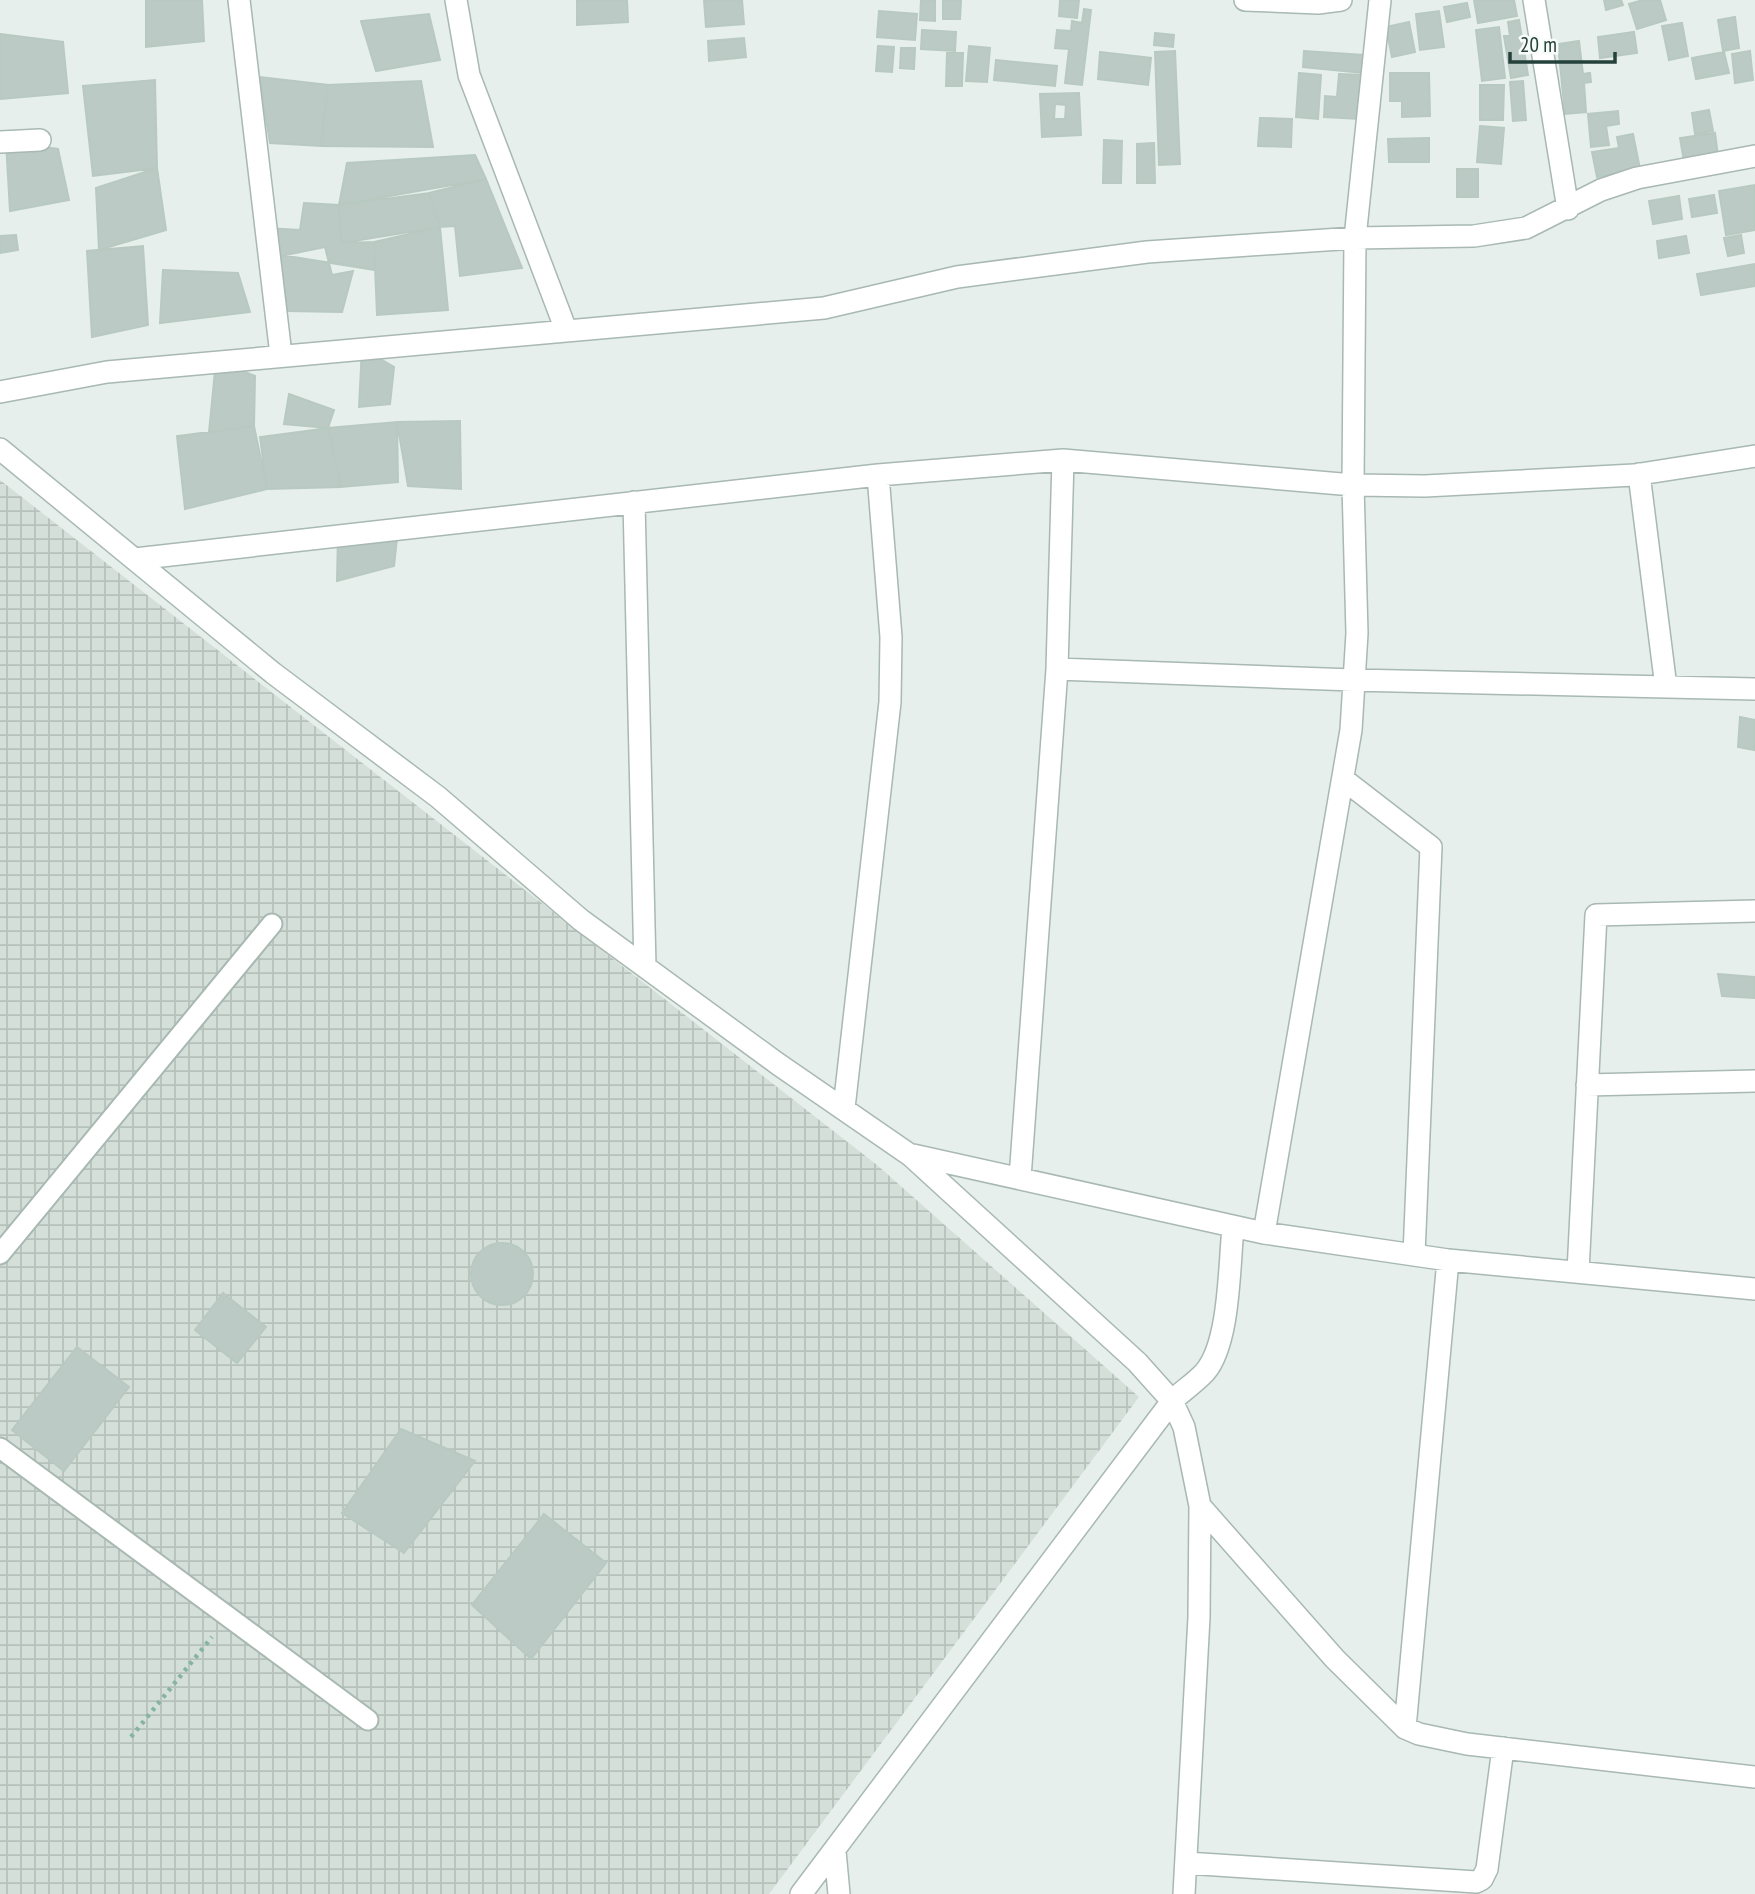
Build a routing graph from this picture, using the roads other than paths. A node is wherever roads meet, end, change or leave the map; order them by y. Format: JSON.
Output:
{"nodes":[{"id":1,"x":239,"y":0,"type":"edge"},
{"id":2,"x":456,"y":0,"type":"edge"},
{"id":3,"x":1245,"y":0,"type":"edge"},
{"id":4,"x":1341,"y":0,"type":"edge"},
{"id":5,"x":1380,"y":0,"type":"edge"},
{"id":6,"x":1534,"y":0,"type":"edge"},
{"id":7,"x":40,"y":140,"type":"dead end"},
{"id":8,"x":0,"y":142,"type":"edge"},
{"id":9,"x":1755,"y":156,"type":"edge"},
{"id":10,"x":1568,"y":209,"type":"junction"},
{"id":11,"x":1356,"y":238,"type":"junction"},
{"id":12,"x":566,"y":330,"type":"junction"},
{"id":13,"x":281,"y":355,"type":"junction"},
{"id":14,"x":0,"y":392,"type":"edge"},
{"id":15,"x":0,"y":449,"type":"edge"},
{"id":16,"x":1755,"y":456,"type":"edge"},
{"id":17,"x":1063,"y":460,"type":"junction"},
{"id":18,"x":1639,"y":474,"type":"junction"},
{"id":19,"x":878,"y":475,"type":"junction"},
{"id":20,"x":1353,"y":485,"type":"junction"},
{"id":21,"x":634,"y":502,"type":"junction"},
{"id":22,"x":135,"y":559,"type":"junction"},
{"id":23,"x":1057,"y":669,"type":"junction"},
{"id":24,"x":1353,"y":680,"type":"junction"},
{"id":25,"x":1666,"y":687,"type":"junction"},
{"id":26,"x":1755,"y":689,"type":"edge"},
{"id":27,"x":1342,"y":779,"type":"junction"},
{"id":28,"x":1755,"y":911,"type":"edge"},
{"id":29,"x":272,"y":924,"type":"dead end"},
{"id":30,"x":645,"y":967,"type":"junction"},
{"id":31,"x":1755,"y":1081,"type":"edge"},
{"id":32,"x":1587,"y":1085,"type":"junction"},
{"id":33,"x":844,"y":1108,"type":"junction"},
{"id":34,"x":911,"y":1155,"type":"junction"},
{"id":35,"x":1020,"y":1178,"type":"junction"},
{"id":36,"x":1233,"y":1228,"type":"junction"},
{"id":37,"x":1264,"y":1233,"type":"junction"},
{"id":38,"x":0,"y":1254,"type":"edge"},
{"id":39,"x":1414,"y":1255,"type":"junction"},
{"id":40,"x":1448,"y":1260,"type":"junction"},
{"id":41,"x":1578,"y":1272,"type":"junction"},
{"id":42,"x":1755,"y":1289,"type":"edge"},
{"id":43,"x":1172,"y":1401,"type":"junction"},
{"id":44,"x":0,"y":1448,"type":"edge"},
{"id":45,"x":1200,"y":1506,"type":"junction"},
{"id":46,"x":368,"y":1720,"type":"dead end"},
{"id":47,"x":1405,"y":1728,"type":"junction"},
{"id":48,"x":1503,"y":1748,"type":"junction"},
{"id":49,"x":1755,"y":1777,"type":"edge"},
{"id":50,"x":835,"y":1851,"type":"junction"},
{"id":51,"x":1186,"y":1863,"type":"junction"},
{"id":52,"x":801,"y":1894,"type":"edge"},
{"id":53,"x":839,"y":1894,"type":"edge"},
{"id":54,"x":1184,"y":1894,"type":"edge"}],
"edges":[{"from":1,"to":13,"type":"street"},
{"from":2,"to":12,"type":"street"},
{"from":3,"to":4,"type":"street"},
{"from":5,"to":11,"type":"street"},
{"from":6,"to":10,"type":"street"},
{"from":7,"to":8,"type":"street"},
{"from":9,"to":10,"type":"street"},
{"from":10,"to":11,"type":"street"},
{"from":11,"to":12,"type":"street"},
{"from":11,"to":20,"type":"street"},
{"from":12,"to":13,"type":"street"},
{"from":13,"to":14,"type":"street"},
{"from":15,"to":22,"type":"street"},
{"from":16,"to":18,"type":"street"},
{"from":17,"to":19,"type":"street"},
{"from":17,"to":20,"type":"street"},
{"from":17,"to":23,"type":"street"},
{"from":18,"to":20,"type":"street"},
{"from":18,"to":25,"type":"street"},
{"from":19,"to":21,"type":"street"},
{"from":19,"to":33,"type":"street"},
{"from":20,"to":24,"type":"street"},
{"from":21,"to":22,"type":"street"},
{"from":21,"to":30,"type":"street"},
{"from":22,"to":30,"type":"street"},
{"from":23,"to":24,"type":"street"},
{"from":23,"to":35,"type":"street"},
{"from":24,"to":25,"type":"street"},
{"from":24,"to":27,"type":"street"},
{"from":25,"to":26,"type":"street"},
{"from":27,"to":37,"type":"street"},
{"from":27,"to":39,"type":"street"},
{"from":28,"to":32,"type":"street"},
{"from":29,"to":38,"type":"lane"},
{"from":30,"to":33,"type":"street"},
{"from":31,"to":32,"type":"street"},
{"from":32,"to":41,"type":"street"},
{"from":33,"to":34,"type":"street"},
{"from":34,"to":35,"type":"street"},
{"from":34,"to":43,"type":"street"},
{"from":35,"to":36,"type":"street"},
{"from":36,"to":37,"type":"street"},
{"from":36,"to":43,"type":"street"},
{"from":37,"to":39,"type":"street"},
{"from":39,"to":40,"type":"street"},
{"from":40,"to":41,"type":"street"},
{"from":40,"to":47,"type":"street"},
{"from":41,"to":42,"type":"street"},
{"from":43,"to":45,"type":"street"},
{"from":43,"to":50,"type":"street"},
{"from":44,"to":46,"type":"lane"},
{"from":45,"to":47,"type":"street"},
{"from":45,"to":51,"type":"street"},
{"from":47,"to":48,"type":"street"},
{"from":48,"to":49,"type":"street"},
{"from":48,"to":51,"type":"street"},
{"from":50,"to":52,"type":"street"},
{"from":50,"to":53,"type":"street"},
{"from":51,"to":54,"type":"street"}]}
